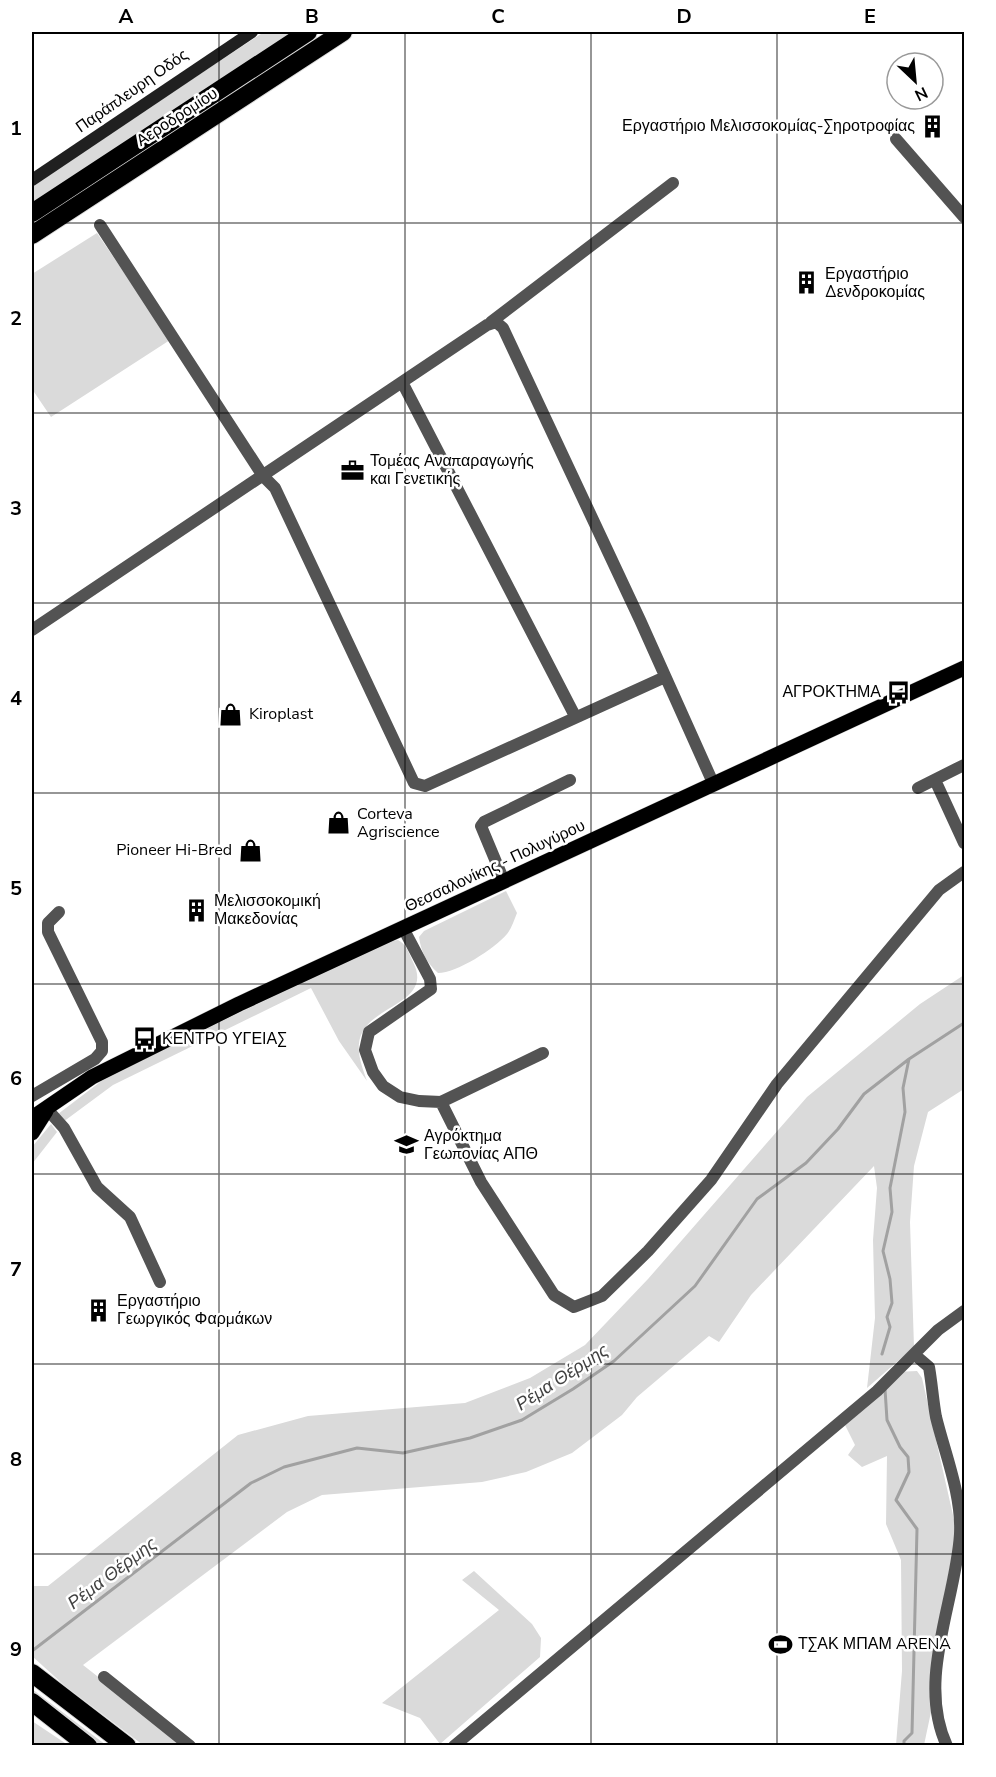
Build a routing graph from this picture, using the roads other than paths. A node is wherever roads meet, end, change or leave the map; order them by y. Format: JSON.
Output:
{"nodes":[{"id":1,"x":252,"y":32,"type":"edge"},
{"id":2,"x":308,"y":32,"type":"edge"},
{"id":3,"x":343,"y":32,"type":"edge"},
{"id":4,"x":896,"y":139,"type":"dead end"},
{"id":5,"x":32,"y":180,"type":"edge"},
{"id":6,"x":674,"y":183,"type":"dead end"},
{"id":7,"x":32,"y":213,"type":"edge"},
{"id":8,"x":964,"y":217,"type":"edge"},
{"id":9,"x":100,"y":225,"type":"dead end"},
{"id":10,"x":32,"y":235,"type":"edge"},
{"id":11,"x":491,"y":322,"type":"junction"},
{"id":12,"x":402,"y":382,"type":"junction"},
{"id":13,"x":262,"y":476,"type":"junction"},
{"id":14,"x":32,"y":630,"type":"edge"},
{"id":15,"x":964,"y":668,"type":"edge"},
{"id":16,"x":665,"y":677,"type":"junction"},
{"id":17,"x":575,"y":716,"type":"junction"},
{"id":18,"x":964,"y":765,"type":"edge"},
{"id":19,"x":570,"y":780,"type":"dead end"},
{"id":20,"x":935,"y":780,"type":"junction"},
{"id":21,"x":714,"y":785,"type":"junction"},
{"id":22,"x":918,"y":788,"type":"dead end"},
{"id":23,"x":964,"y":843,"type":"edge"},
{"id":24,"x":964,"y":872,"type":"edge"},
{"id":25,"x":504,"y":881,"type":"junction"},
{"id":26,"x":59,"y":912,"type":"dead end"},
{"id":27,"x":403,"y":928,"type":"junction"},
{"id":28,"x":543,"y":1053,"type":"dead end"},
{"id":29,"x":32,"y":1096,"type":"edge"},
{"id":30,"x":441,"y":1102,"type":"junction"},
{"id":31,"x":47,"y":1109,"type":"junction"},
{"id":32,"x":32,"y":1118,"type":"edge"},
{"id":33,"x":32,"y":1133,"type":"edge"},
{"id":34,"x":160,"y":1282,"type":"dead end"},
{"id":35,"x":964,"y":1311,"type":"edge"},
{"id":36,"x":915,"y":1355,"type":"junction"},
{"id":37,"x":36,"y":1676,"type":"edge"},
{"id":38,"x":104,"y":1677,"type":"dead end"},
{"id":39,"x":32,"y":1702,"type":"edge"},
{"id":40,"x":88,"y":1746,"type":"edge"},
{"id":41,"x":127,"y":1746,"type":"edge"},
{"id":42,"x":190,"y":1746,"type":"edge"},
{"id":43,"x":454,"y":1746,"type":"edge"},
{"id":44,"x":947,"y":1746,"type":"edge"}],
"edges":[{"from":1,"to":5,"type":"street","name":"Παράπλευρη Οδός"},
{"from":2,"to":7,"type":"highway","name":"Αεροδρομίου"},
{"from":3,"to":10,"type":"highway","name":"Αεροδρομίου"},
{"from":4,"to":8,"type":"street"},
{"from":6,"to":11,"type":"street"},
{"from":9,"to":13,"type":"street"},
{"from":11,"to":12,"type":"street"},
{"from":11,"to":16,"type":"street"},
{"from":12,"to":13,"type":"street"},
{"from":12,"to":17,"type":"street"},
{"from":13,"to":14,"type":"street"},
{"from":13,"to":17,"type":"street"},
{"from":15,"to":21,"type":"main road","name":"Θεσσαλονίκης - Πολυγύρου"},
{"from":16,"to":17,"type":"street"},
{"from":16,"to":21,"type":"street"},
{"from":18,"to":20,"type":"street"},
{"from":19,"to":25,"type":"street"},
{"from":20,"to":22,"type":"street"},
{"from":20,"to":23,"type":"street"},
{"from":21,"to":25,"type":"main road","name":"Θεσσαλονίκης - Πολυγύρου"},
{"from":24,"to":30,"type":"street"},
{"from":25,"to":27,"type":"main road","name":"Θεσσαλονίκης - Πολυγύρου"},
{"from":26,"to":29,"type":"street"},
{"from":27,"to":30,"type":"street"},
{"from":27,"to":31,"type":"main road","name":"Θεσσαλονίκης - Πολυγύρου"},
{"from":28,"to":30,"type":"street"},
{"from":31,"to":32,"type":"main road","name":"Θεσσαλονίκης - Πολυγύρου"},
{"from":31,"to":33,"type":"main road","name":"Θεσσαλονίκης - Πολυγύρου"},
{"from":31,"to":34,"type":"street"},
{"from":35,"to":36,"type":"street"},
{"from":36,"to":43,"type":"street"},
{"from":36,"to":44,"type":"street"},
{"from":37,"to":41,"type":"highway"},
{"from":38,"to":42,"type":"street"},
{"from":39,"to":40,"type":"highway"}]}
